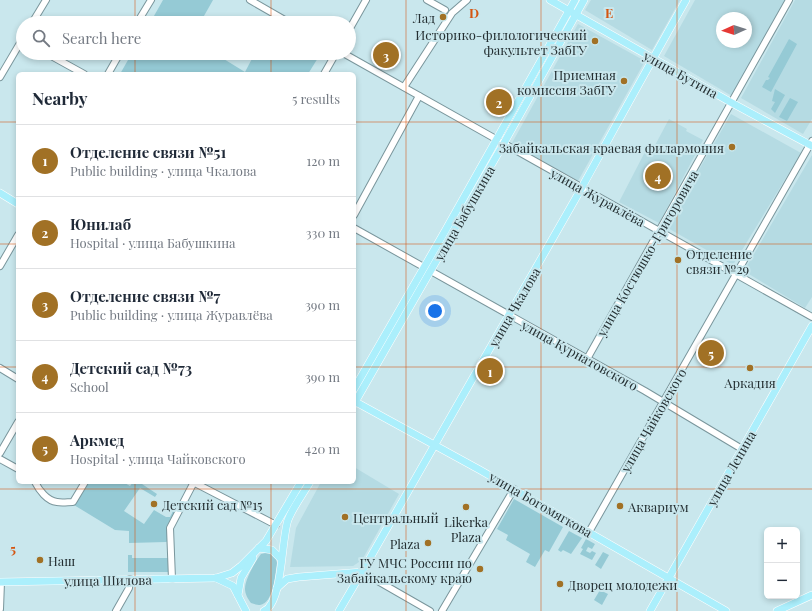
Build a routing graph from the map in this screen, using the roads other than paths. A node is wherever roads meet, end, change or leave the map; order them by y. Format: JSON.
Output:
{"nodes":[{"id":1,"x":46,"y":0,"type":"edge"},
{"id":2,"x":151,"y":0,"type":"edge"},
{"id":3,"x":250,"y":0,"type":"edge"},
{"id":4,"x":366,"y":0,"type":"edge"},
{"id":5,"x":427,"y":0,"type":"edge"},
{"id":6,"x":467,"y":0,"type":"edge"},
{"id":7,"x":550,"y":0,"type":"edge"},
{"id":8,"x":575,"y":0,"type":"edge"},
{"id":9,"x":584,"y":0,"type":"edge"},
{"id":10,"x":686,"y":0,"type":"edge"},
{"id":11,"x":789,"y":0,"type":"edge"},
{"id":12,"x":257,"y":2,"type":"edge"},
{"id":13,"x":445,"y":10,"type":"dead end"},
{"id":14,"x":569,"y":11,"type":"junction"},
{"id":15,"x":576,"y":15,"type":"junction"},
{"id":16,"x":36,"y":16,"type":"edge"},
{"id":17,"x":142,"y":16,"type":"edge"},
{"id":18,"x":279,"y":16,"type":"edge"},
{"id":19,"x":356,"y":18,"type":"edge"},
{"id":20,"x":16,"y":51,"type":"edge"},
{"id":21,"x":652,"y":58,"type":"junction"},
{"id":22,"x":59,"y":60,"type":"edge"},
{"id":23,"x":116,"y":60,"type":"edge"},
{"id":24,"x":332,"y":60,"type":"edge"},
{"id":25,"x":356,"y":60,"type":"edge"},
{"id":26,"x":80,"y":72,"type":"edge"},
{"id":27,"x":109,"y":72,"type":"edge"},
{"id":28,"x":325,"y":72,"type":"edge"},
{"id":29,"x":0,"y":77,"type":"edge"},
{"id":30,"x":404,"y":87,"type":"junction"},
{"id":31,"x":419,"y":96,"type":"junction"},
{"id":32,"x":732,"y":103,"type":"junction"},
{"id":33,"x":497,"y":140,"type":"junction"},
{"id":34,"x":504,"y":143,"type":"junction"},
{"id":35,"x":811,"y":144,"type":"edge"},
{"id":36,"x":582,"y":187,"type":"junction"},
{"id":37,"x":0,"y":193,"type":"edge"},
{"id":38,"x":16,"y":203,"type":"edge"},
{"id":39,"x":356,"y":211,"type":"edge"},
{"id":40,"x":356,"y":229,"type":"edge"},
{"id":41,"x":659,"y":231,"type":"junction"},
{"id":42,"x":16,"y":238,"type":"edge"},
{"id":43,"x":0,"y":266,"type":"edge"},
{"id":44,"x":424,"y":267,"type":"junction"},
{"id":45,"x":431,"y":271,"type":"junction"},
{"id":46,"x":736,"y":274,"type":"junction"},
{"id":47,"x":510,"y":315,"type":"junction"},
{"id":48,"x":812,"y":317,"type":"edge"},
{"id":49,"x":812,"y":326,"type":"edge"},
{"id":50,"x":587,"y":359,"type":"junction"},
{"id":51,"x":0,"y":368,"type":"edge"},
{"id":52,"x":16,"y":377,"type":"edge"},
{"id":53,"x":356,"y":386,"type":"edge"},
{"id":54,"x":356,"y":399,"type":"edge"},
{"id":55,"x":356,"y":403,"type":"edge"},
{"id":56,"x":664,"y":403,"type":"junction"},
{"id":57,"x":16,"y":425,"type":"edge"},
{"id":58,"x":435,"y":445,"type":"junction"},
{"id":59,"x":742,"y":449,"type":"junction"},
{"id":60,"x":0,"y":453,"type":"edge"},
{"id":61,"x":0,"y":459,"type":"edge"},
{"id":62,"x":16,"y":468,"type":"edge"},
{"id":63,"x":36,"y":484,"type":"edge"},
{"id":64,"x":84,"y":484,"type":"edge"},
{"id":65,"x":193,"y":484,"type":"edge"},
{"id":66,"x":198,"y":484,"type":"edge"},
{"id":67,"x":300,"y":484,"type":"edge"},
{"id":68,"x":309,"y":484,"type":"edge"},
{"id":69,"x":514,"y":489,"type":"junction"},
{"id":70,"x":276,"y":525,"type":"junction"},
{"id":71,"x":589,"y":532,"type":"junction"},
{"id":72,"x":259,"y":548,"type":"junction"},
{"id":73,"x":281,"y":559,"type":"junction"},
{"id":74,"x":280,"y":567,"type":"junction"},
{"id":75,"x":362,"y":572,"type":"junction"},
{"id":76,"x":299,"y":577,"type":"junction"},
{"id":77,"x":172,"y":578,"type":"junction"},
{"id":78,"x":216,"y":578,"type":"junction"},
{"id":79,"x":669,"y":578,"type":"junction"},
{"id":80,"x":130,"y":579,"type":"junction"},
{"id":81,"x":0,"y":582,"type":"edge"},
{"id":82,"x":277,"y":588,"type":"junction"},
{"id":83,"x":238,"y":595,"type":"junction"},
{"id":84,"x":812,"y":595,"type":"edge"},
{"id":85,"x":272,"y":608,"type":"edge"},
{"id":86,"x":0,"y":609,"type":"edge"},
{"id":87,"x":245,"y":609,"type":"edge"},
{"id":88,"x":780,"y":610,"type":"edge"},
{"id":89,"x":116,"y":611,"type":"edge"},
{"id":90,"x":252,"y":611,"type":"edge"},
{"id":91,"x":264,"y":611,"type":"edge"},
{"id":92,"x":339,"y":611,"type":"edge"},
{"id":93,"x":430,"y":611,"type":"edge"},
{"id":94,"x":442,"y":611,"type":"edge"},
{"id":95,"x":650,"y":611,"type":"edge"},
{"id":96,"x":726,"y":611,"type":"edge"}],
"edges":[{"from":1,"to":16,"type":"street"},
{"from":2,"to":17,"type":"street"},
{"from":3,"to":12,"type":"street"},
{"from":4,"to":19,"type":"street"},
{"from":5,"to":13,"type":"street"},
{"from":6,"to":30,"type":"street"},
{"from":7,"to":14,"type":"main road","name":"улица Бутина"},
{"from":8,"to":14,"type":"main road","name":"улица Бабушкина"},
{"from":9,"to":15,"type":"main road","name":"улица Бабушкина"},
{"from":10,"to":21,"type":"main road","name":"улица Чкалова"},
{"from":11,"to":32,"type":"street","name":"улица Костюшко-Григоровича"},
{"from":12,"to":18,"type":"street"},
{"from":14,"to":15,"type":"main road","name":"улица Бутина"},
{"from":14,"to":33,"type":"main road","name":"улица Бабушкина"},
{"from":15,"to":21,"type":"main road","name":"улица Бутина"},
{"from":15,"to":34,"type":"main road","name":"улица Бабушкина"},
{"from":20,"to":29,"type":"street"},
{"from":21,"to":32,"type":"main road","name":"улица Бутина"},
{"from":21,"to":36,"type":"main road","name":"улица Чкалова"},
{"from":22,"to":26,"type":"street"},
{"from":23,"to":27,"type":"street"},
{"from":24,"to":28,"type":"street"},
{"from":25,"to":30,"type":"street","name":"улица Журавлёва"},
{"from":30,"to":31,"type":"street","name":"улица Журавлёва"},
{"from":31,"to":33,"type":"street","name":"улица Журавлёва"},
{"from":31,"to":39,"type":"street"},
{"from":32,"to":35,"type":"main road","name":"улица Бутина"},
{"from":32,"to":41,"type":"street","name":"улица Костюшко-Григоровича"},
{"from":33,"to":34,"type":"street","name":"улица Журавлёва"},
{"from":33,"to":44,"type":"main road","name":"улица Бабушкина"},
{"from":34,"to":36,"type":"street","name":"улица Журавлёва"},
{"from":34,"to":45,"type":"main road","name":"улица Бабушкина"},
{"from":35,"to":46,"type":"street","name":"улица Чайковского"},
{"from":36,"to":41,"type":"street","name":"улица Журавлёва"},
{"from":36,"to":47,"type":"main road","name":"улица Чкалова"},
{"from":37,"to":38,"type":"main road"},
{"from":40,"to":44,"type":"street","name":"улица Курнатовского"},
{"from":41,"to":46,"type":"street","name":"улица Журавлёва"},
{"from":41,"to":50,"type":"street","name":"улица Костюшко-Григоровича"},
{"from":42,"to":43,"type":"street"},
{"from":44,"to":45,"type":"street","name":"улица Курнатовского"},
{"from":44,"to":53,"type":"main road","name":"улица Бабушкина"},
{"from":45,"to":47,"type":"street","name":"улица Курнатовского"},
{"from":45,"to":54,"type":"main road","name":"улица Бабушкина"},
{"from":46,"to":48,"type":"street","name":"улица Журавлёва"},
{"from":46,"to":56,"type":"street","name":"улица Чайковского"},
{"from":47,"to":50,"type":"street","name":"улица Курнатовского"},
{"from":47,"to":58,"type":"main road","name":"улица Чкалова"},
{"from":49,"to":59,"type":"main road","name":"улица Ленина"},
{"from":50,"to":56,"type":"street","name":"улица Курнатовского"},
{"from":51,"to":52,"type":"street"},
{"from":55,"to":58,"type":"main road","name":"улица Богомягкова"},
{"from":56,"to":59,"type":"street","name":"улица Курнатовского"},
{"from":56,"to":71,"type":"street","name":"улица Чайковского"},
{"from":57,"to":60,"type":"street"},
{"from":58,"to":69,"type":"main road","name":"улица Богомягкова"},
{"from":58,"to":75,"type":"main road","name":"улица Чкалова"},
{"from":59,"to":79,"type":"main road","name":"улица Ленина"},
{"from":61,"to":62,"type":"street"},
{"from":63,"to":64,"type":"street"},
{"from":65,"to":77,"type":"street"},
{"from":66,"to":70,"type":"street"},
{"from":67,"to":70,"type":"main road"},
{"from":68,"to":73,"type":"main road"},
{"from":69,"to":71,"type":"main road","name":"улица Богомягкова"},
{"from":69,"to":94,"type":"street"},
{"from":70,"to":72,"type":"main road"},
{"from":71,"to":79,"type":"main road","name":"улица Богомягкова"},
{"from":72,"to":73,"type":"main road"},
{"from":72,"to":78,"type":"main road"},
{"from":72,"to":83,"type":"main road"},
{"from":73,"to":74,"type":"main road"},
{"from":74,"to":76,"type":"main road"},
{"from":74,"to":82,"type":"main road"},
{"from":75,"to":76,"type":"main road"},
{"from":75,"to":92,"type":"main road","name":"улица Чкалова"},
{"from":75,"to":93,"type":"street"},
{"from":76,"to":82,"type":"main road"},
{"from":77,"to":78,"type":"main road","name":"улица Шилова"},
{"from":77,"to":80,"type":"main road","name":"улица Шилова"},
{"from":78,"to":83,"type":"main road"},
{"from":79,"to":95,"type":"main road","name":"улица Ленина"},
{"from":79,"to":96,"type":"main road","name":"улица Богомягкова"},
{"from":80,"to":81,"type":"main road","name":"улица Шилова"},
{"from":80,"to":89,"type":"street"},
{"from":81,"to":86,"type":"street"},
{"from":82,"to":85,"type":"main road"},
{"from":83,"to":87,"type":"main road"},
{"from":84,"to":88,"type":"main road"},
{"from":85,"to":91,"type":"main road"},
{"from":87,"to":90,"type":"main road"}]}
